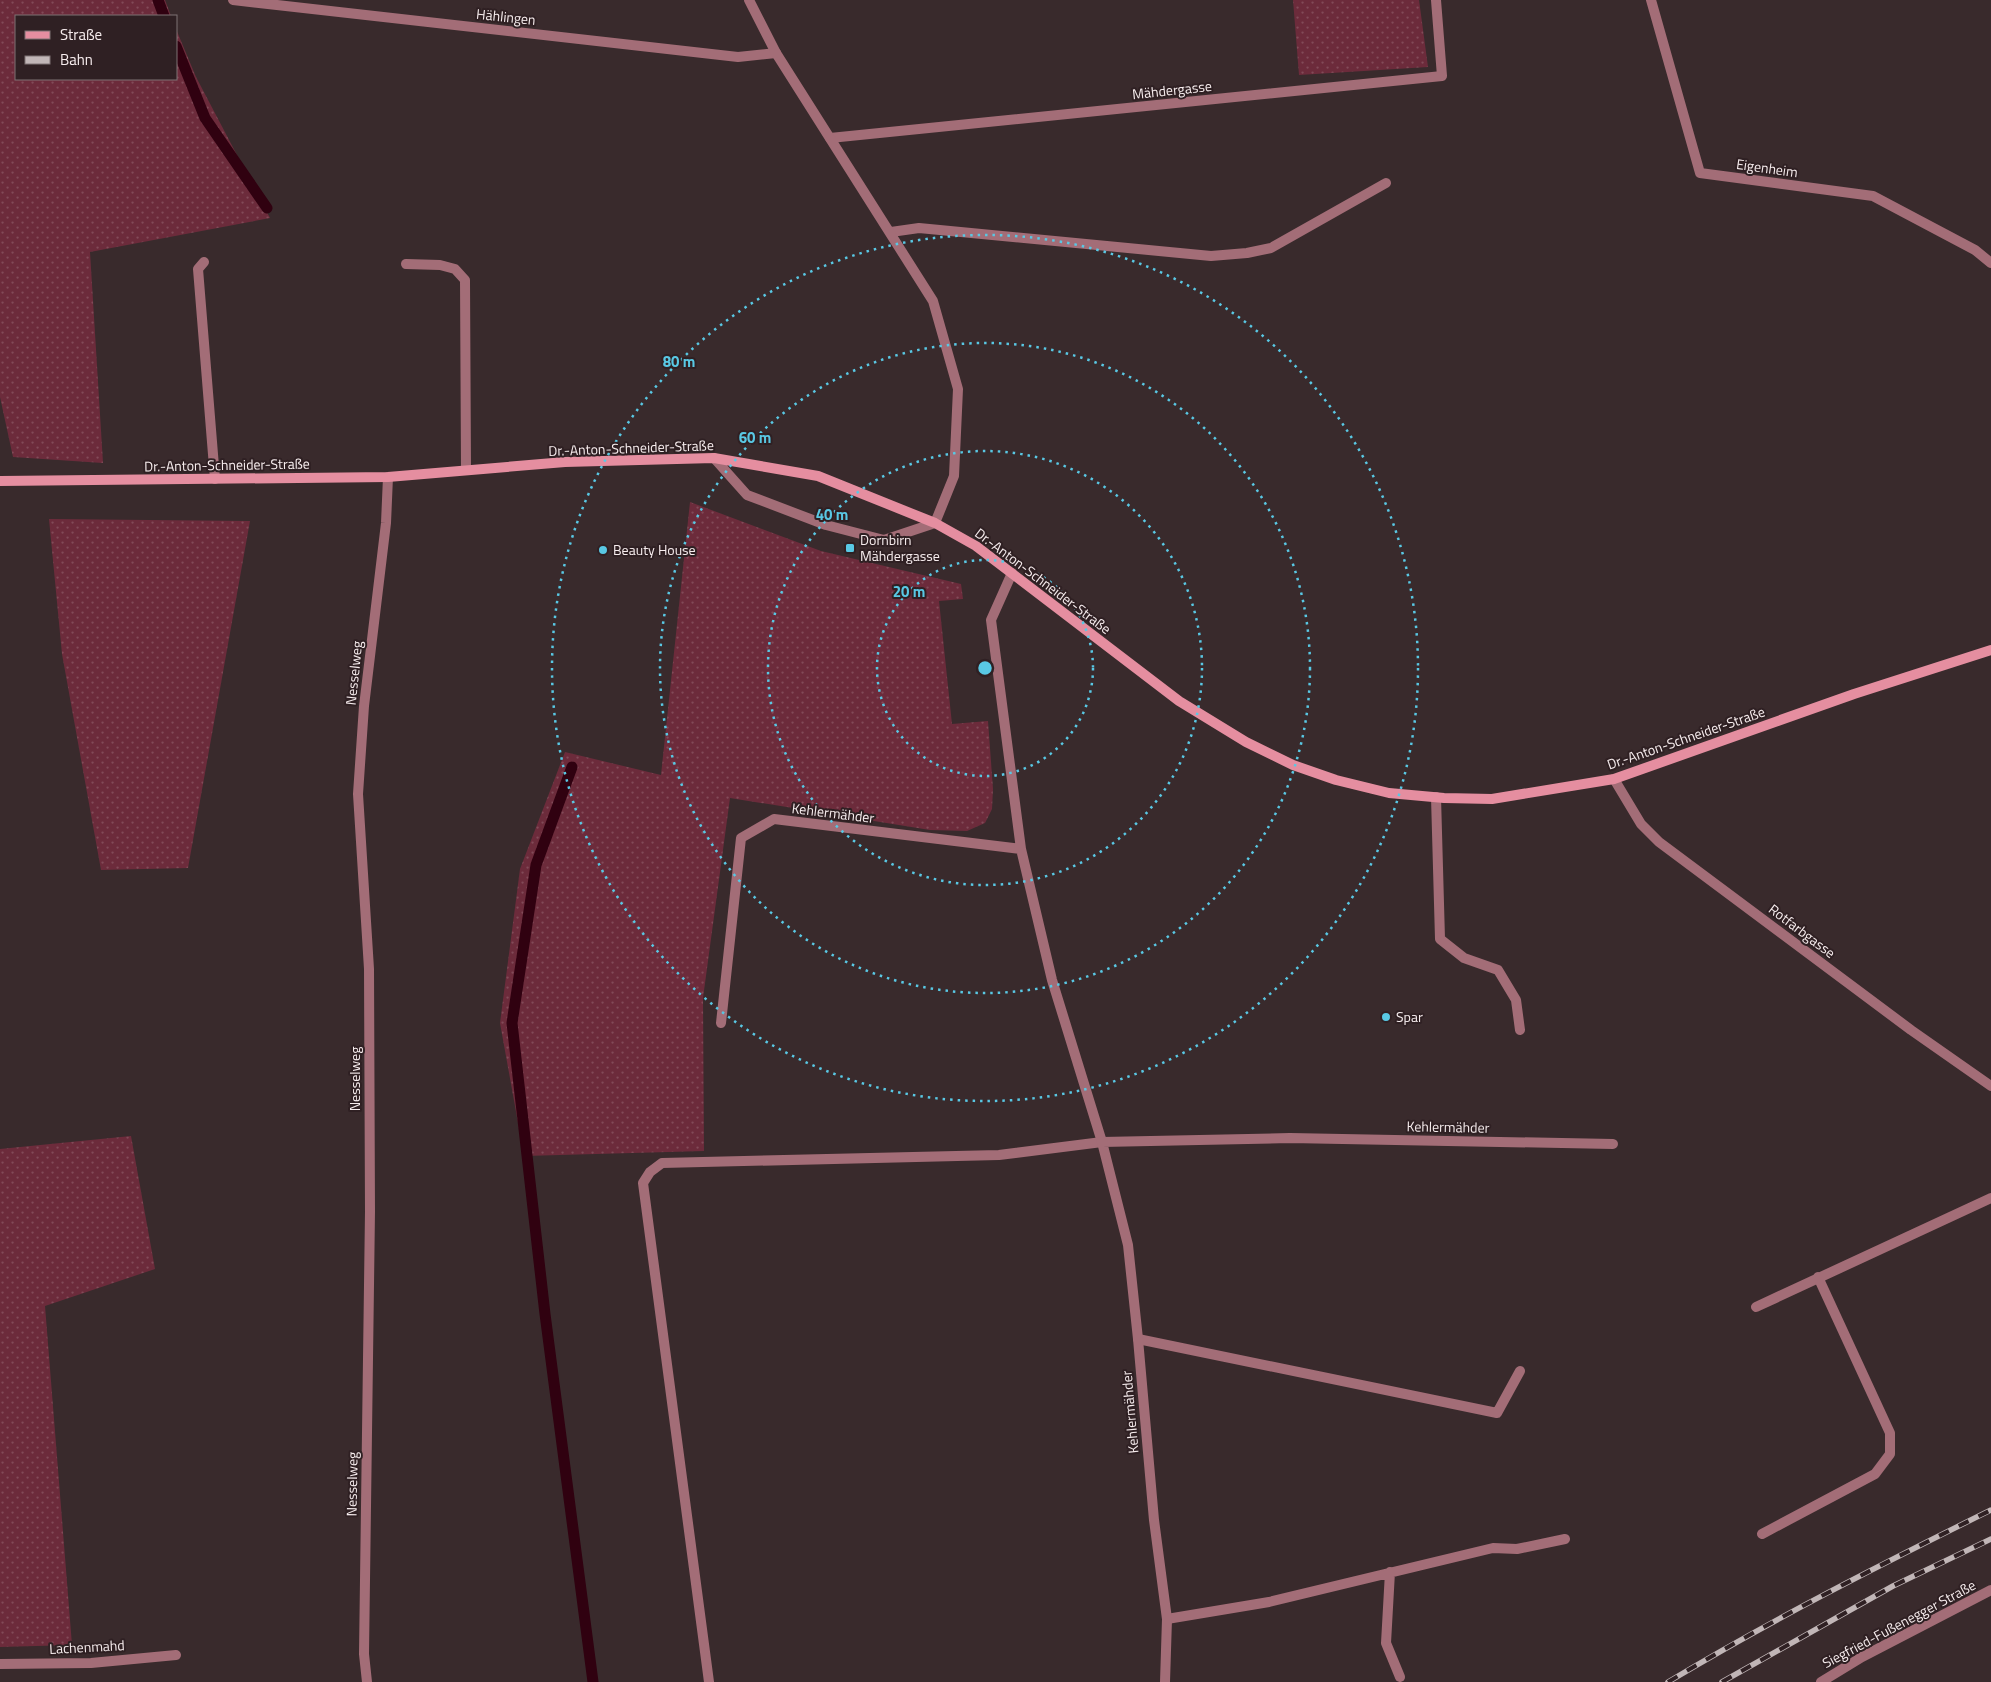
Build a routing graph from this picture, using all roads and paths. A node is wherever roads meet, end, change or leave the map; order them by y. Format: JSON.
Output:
{"nodes":[{"id":1,"x":233,"y":0,"type":"edge"},
{"id":2,"x":748,"y":0,"type":"edge"},
{"id":3,"x":1436,"y":0,"type":"edge"},
{"id":4,"x":1651,"y":0,"type":"edge"},
{"id":5,"x":776,"y":52,"type":"junction"},
{"id":6,"x":830,"y":138,"type":"junction"},
{"id":7,"x":1386,"y":183,"type":"dead end"},
{"id":8,"x":891,"y":232,"type":"junction"},
{"id":9,"x":204,"y":262,"type":"dead end"},
{"id":10,"x":1991,"y":263,"type":"edge"},
{"id":11,"x":406,"y":264,"type":"dead end"},
{"id":12,"x":714,"y":458,"type":"junction"},
{"id":13,"x":466,"y":470,"type":"junction"},
{"id":14,"x":388,"y":477,"type":"junction"},
{"id":15,"x":215,"y":479,"type":"junction"},
{"id":16,"x":0,"y":481,"type":"edge"},
{"id":17,"x":935,"y":523,"type":"junction"},
{"id":18,"x":1012,"y":573,"type":"junction"},
{"id":19,"x":1991,"y":650,"type":"edge"},
{"id":20,"x":1614,"y":779,"type":"junction"},
{"id":21,"x":1436,"y":797,"type":"junction"},
{"id":22,"x":1020,"y":849,"type":"junction"},
{"id":23,"x":721,"y":1023,"type":"dead end"},
{"id":24,"x":1520,"y":1030,"type":"dead end"},
{"id":25,"x":1991,"y":1086,"type":"edge"},
{"id":26,"x":1102,"y":1142,"type":"junction"},
{"id":27,"x":1613,"y":1144,"type":"dead end"},
{"id":28,"x":1991,"y":1198,"type":"edge"},
{"id":29,"x":1818,"y":1277,"type":"junction"},
{"id":30,"x":1756,"y":1307,"type":"dead end"},
{"id":31,"x":1138,"y":1339,"type":"junction"},
{"id":32,"x":1520,"y":1371,"type":"dead end"},
{"id":33,"x":1762,"y":1534,"type":"dead end"},
{"id":34,"x":1565,"y":1539,"type":"dead end"},
{"id":35,"x":1390,"y":1572,"type":"junction"},
{"id":36,"x":1991,"y":1590,"type":"edge"},
{"id":37,"x":1167,"y":1619,"type":"junction"},
{"id":38,"x":176,"y":1655,"type":"dead end"},
{"id":39,"x":0,"y":1664,"type":"edge"},
{"id":40,"x":1400,"y":1678,"type":"dead end"},
{"id":41,"x":367,"y":1682,"type":"edge"},
{"id":42,"x":710,"y":1682,"type":"edge"},
{"id":43,"x":1165,"y":1682,"type":"edge"},
{"id":44,"x":1821,"y":1682,"type":"edge"}],
"edges":[{"from":1,"to":5,"type":"street","name":"Hählingen"},
{"from":2,"to":5,"type":"street"},
{"from":3,"to":6,"type":"street","name":"Mähdergasse"},
{"from":4,"to":10,"type":"street","name":"Eigenheim"},
{"from":5,"to":6,"type":"street"},
{"from":6,"to":8,"type":"street"},
{"from":7,"to":8,"type":"street"},
{"from":8,"to":17,"type":"street"},
{"from":9,"to":15,"type":"street"},
{"from":11,"to":13,"type":"street"},
{"from":12,"to":13,"type":"main road","name":"Dr.-Anton-Schneider-Straße"},
{"from":12,"to":17,"type":"main road","name":"Dr.-Anton-Schneider-Straße"},
{"from":12,"to":17,"type":"street"},
{"from":13,"to":14,"type":"main road","name":"Dr.-Anton-Schneider-Straße"},
{"from":14,"to":15,"type":"main road","name":"Dr.-Anton-Schneider-Straße"},
{"from":14,"to":41,"type":"street","name":"Nesselweg"},
{"from":15,"to":16,"type":"main road","name":"Dr.-Anton-Schneider-Straße"},
{"from":17,"to":18,"type":"main road","name":"Dr.-Anton-Schneider-Straße"},
{"from":18,"to":21,"type":"main road","name":"Dr.-Anton-Schneider-Straße"},
{"from":18,"to":22,"type":"street","name":"Kehlermähder"},
{"from":19,"to":20,"type":"main road","name":"Dr.-Anton-Schneider-Straße"},
{"from":20,"to":21,"type":"main road","name":"Dr.-Anton-Schneider-Straße"},
{"from":20,"to":25,"type":"street","name":"Rotfarbgasse"},
{"from":21,"to":24,"type":"street"},
{"from":22,"to":23,"type":"street","name":"Kehlermähder"},
{"from":22,"to":26,"type":"street","name":"Kehlermähder"},
{"from":26,"to":27,"type":"street","name":"Kehlermähder"},
{"from":26,"to":31,"type":"street","name":"Kehlermähder"},
{"from":26,"to":42,"type":"street"},
{"from":28,"to":29,"type":"street"},
{"from":29,"to":30,"type":"street"},
{"from":29,"to":33,"type":"street"},
{"from":31,"to":32,"type":"street"},
{"from":31,"to":37,"type":"street","name":"Kehlermähder"},
{"from":34,"to":35,"type":"street"},
{"from":35,"to":37,"type":"street"},
{"from":35,"to":40,"type":"street"},
{"from":36,"to":44,"type":"street","name":"Siegfried-Fußenegger Straße"},
{"from":37,"to":43,"type":"street","name":"Kehlermähder"},
{"from":38,"to":39,"type":"street","name":"Lachenmahd"}]}
